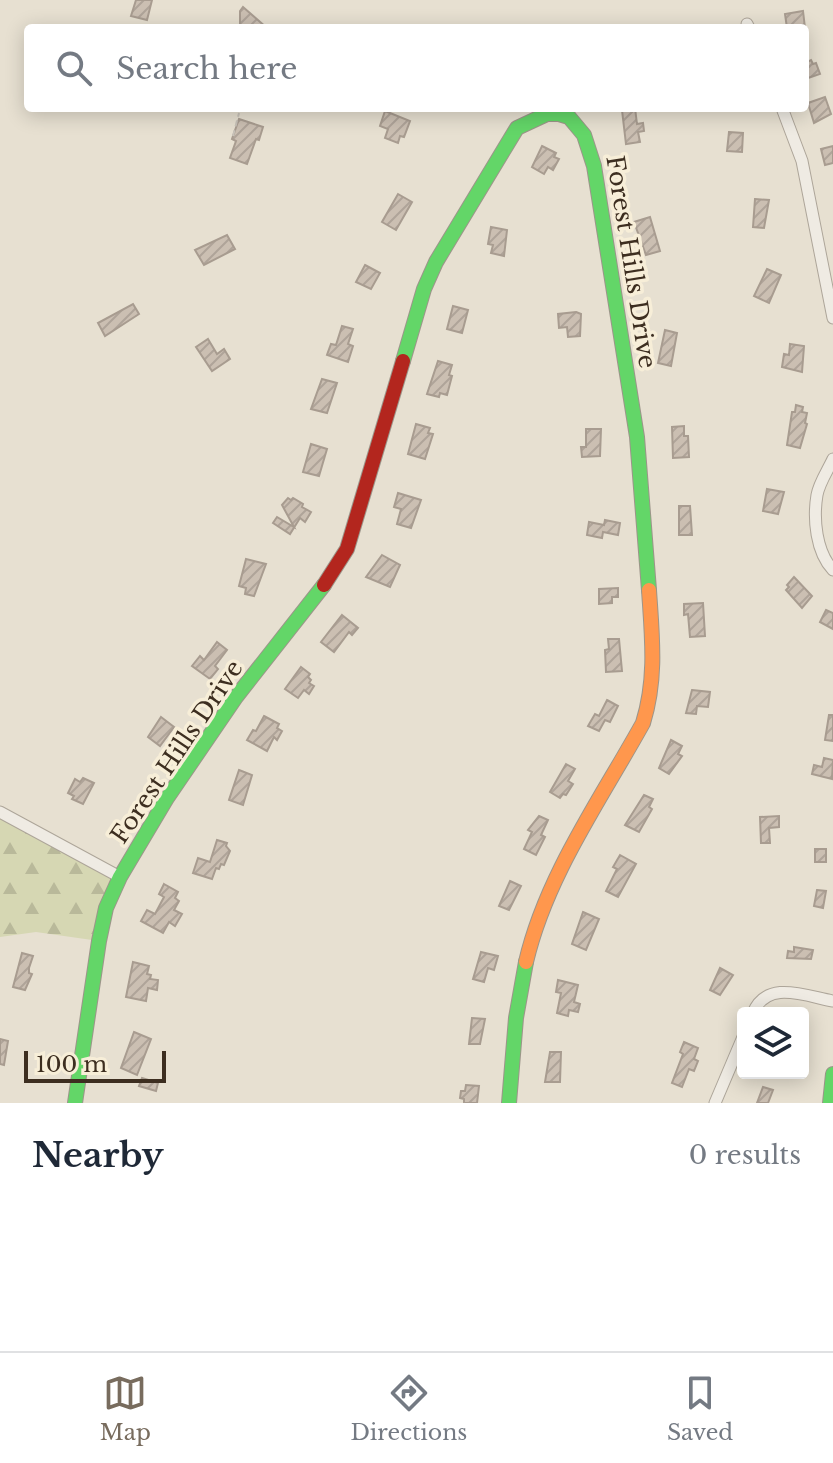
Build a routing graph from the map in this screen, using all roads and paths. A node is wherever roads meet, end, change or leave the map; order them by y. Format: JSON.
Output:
{"nodes":[{"id":1,"x":784,"y":112,"type":"edge"},
{"id":2,"x":239,"y":113,"type":"dead end"},
{"id":3,"x":233,"y":136,"type":"dead end"},
{"id":4,"x":827,"y":258,"type":"edge"},
{"id":5,"x":833,"y":318,"type":"edge"},
{"id":6,"x":833,"y":459,"type":"edge"},
{"id":7,"x":833,"y":570,"type":"edge"},
{"id":8,"x":0,"y":812,"type":"edge"},
{"id":9,"x":120,"y":877,"type":"junction"},
{"id":10,"x":833,"y":1001,"type":"edge"},
{"id":11,"x":756,"y":1007,"type":"edge"},
{"id":12,"x":737,"y":1051,"type":"edge"},
{"id":13,"x":833,"y":1074,"type":"edge"},
{"id":14,"x":75,"y":1103,"type":"edge"},
{"id":15,"x":509,"y":1103,"type":"edge"},
{"id":16,"x":715,"y":1103,"type":"edge"},
{"id":17,"x":830,"y":1103,"type":"edge"}],
"edges":[{"from":1,"to":4,"type":"street"},
{"from":2,"to":3,"type":"path"},
{"from":4,"to":5,"type":"street"},
{"from":6,"to":7,"type":"street"},
{"from":8,"to":9,"type":"street"},
{"from":9,"to":14,"type":"street","name":"Forest Hills Drive"},
{"from":9,"to":15,"type":"street","name":"Forest Hills Drive"},
{"from":10,"to":11,"type":"street"},
{"from":12,"to":16,"type":"street"},
{"from":13,"to":17,"type":"street"}]}
